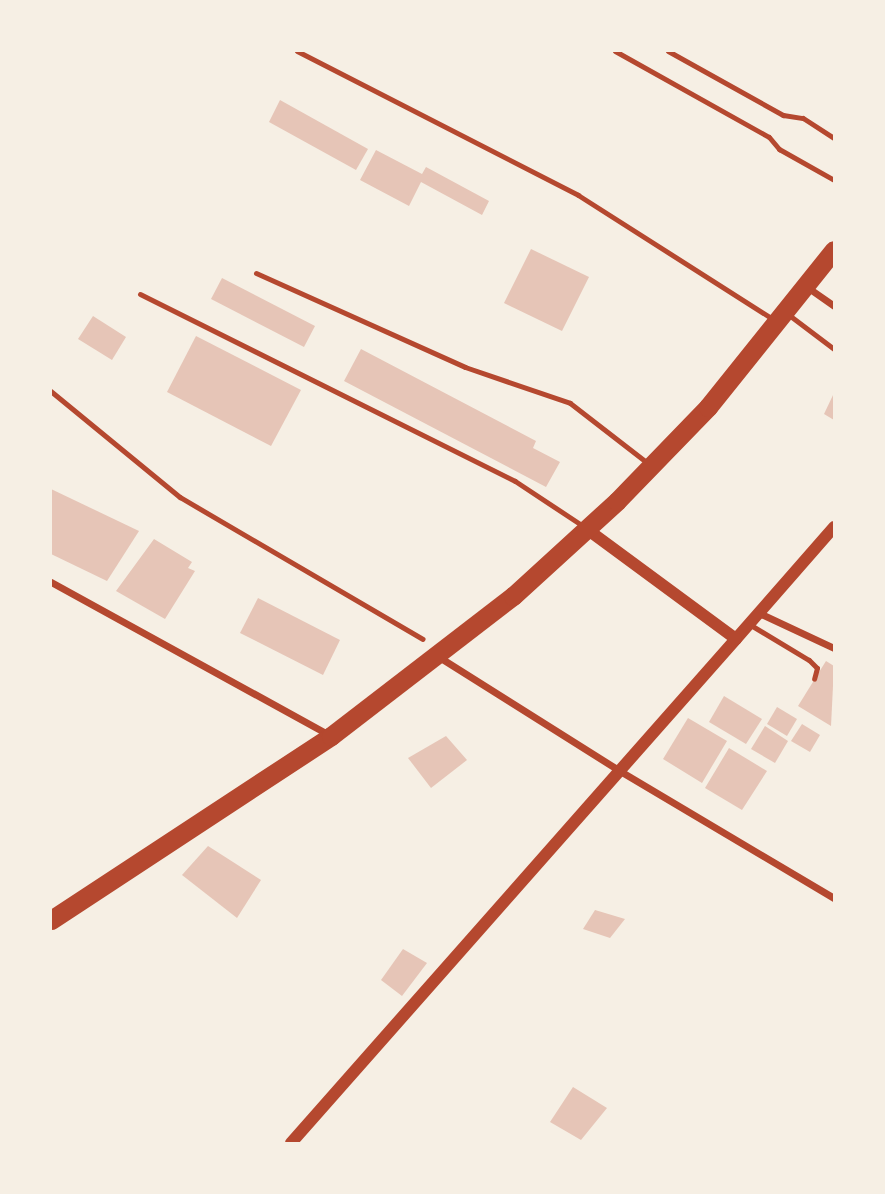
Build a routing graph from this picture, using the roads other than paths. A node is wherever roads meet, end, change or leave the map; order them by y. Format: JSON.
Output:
{"nodes":[{"id":1,"x":297,"y":51,"type":"edge"},
{"id":2,"x":615,"y":51,"type":"edge"},
{"id":3,"x":668,"y":51,"type":"edge"},
{"id":4,"x":834,"y":138,"type":"edge"},
{"id":5,"x":834,"y":180,"type":"edge"},
{"id":6,"x":831,"y":259,"type":"edge"},
{"id":7,"x":256,"y":273,"type":"dead end"},
{"id":8,"x":807,"y":286,"type":"junction"},
{"id":9,"x":140,"y":293,"type":"dead end"},
{"id":10,"x":834,"y":306,"type":"edge"},
{"id":11,"x":783,"y":318,"type":"junction"},
{"id":12,"x":834,"y":349,"type":"edge"},
{"id":13,"x":651,"y":466,"type":"junction"},
{"id":14,"x":834,"y":527,"type":"edge"},
{"id":15,"x":587,"y":528,"type":"junction"},
{"id":16,"x":51,"y":582,"type":"edge"},
{"id":17,"x":759,"y":613,"type":"junction"},
{"id":18,"x":749,"y":624,"type":"junction"},
{"id":19,"x":736,"y":639,"type":"junction"},
{"id":20,"x":834,"y":648,"type":"edge"},
{"id":21,"x":442,"y":655,"type":"junction"},
{"id":22,"x":814,"y":679,"type":"dead end"},
{"id":23,"x":331,"y":736,"type":"junction"},
{"id":24,"x":620,"y":771,"type":"junction"},
{"id":25,"x":834,"y":898,"type":"edge"},
{"id":26,"x":51,"y":920,"type":"edge"},
{"id":27,"x":291,"y":1143,"type":"edge"}],
"edges":[{"from":1,"to":11,"type":"lane"},
{"from":2,"to":5,"type":"lane"},
{"from":3,"to":4,"type":"lane"},
{"from":6,"to":8,"type":"highway"},
{"from":7,"to":13,"type":"lane"},
{"from":8,"to":10,"type":"street"},
{"from":8,"to":11,"type":"highway"},
{"from":9,"to":15,"type":"lane"},
{"from":11,"to":12,"type":"lane"},
{"from":11,"to":13,"type":"highway"},
{"from":13,"to":15,"type":"highway"},
{"from":14,"to":17,"type":"street"},
{"from":15,"to":19,"type":"street"},
{"from":15,"to":21,"type":"highway"},
{"from":16,"to":23,"type":"street"},
{"from":17,"to":18,"type":"street"},
{"from":17,"to":20,"type":"street"},
{"from":18,"to":19,"type":"street"},
{"from":18,"to":22,"type":"lane"},
{"from":19,"to":24,"type":"street"},
{"from":21,"to":23,"type":"highway"},
{"from":21,"to":24,"type":"street"},
{"from":23,"to":26,"type":"highway"},
{"from":24,"to":25,"type":"street"},
{"from":24,"to":27,"type":"street"}]}
